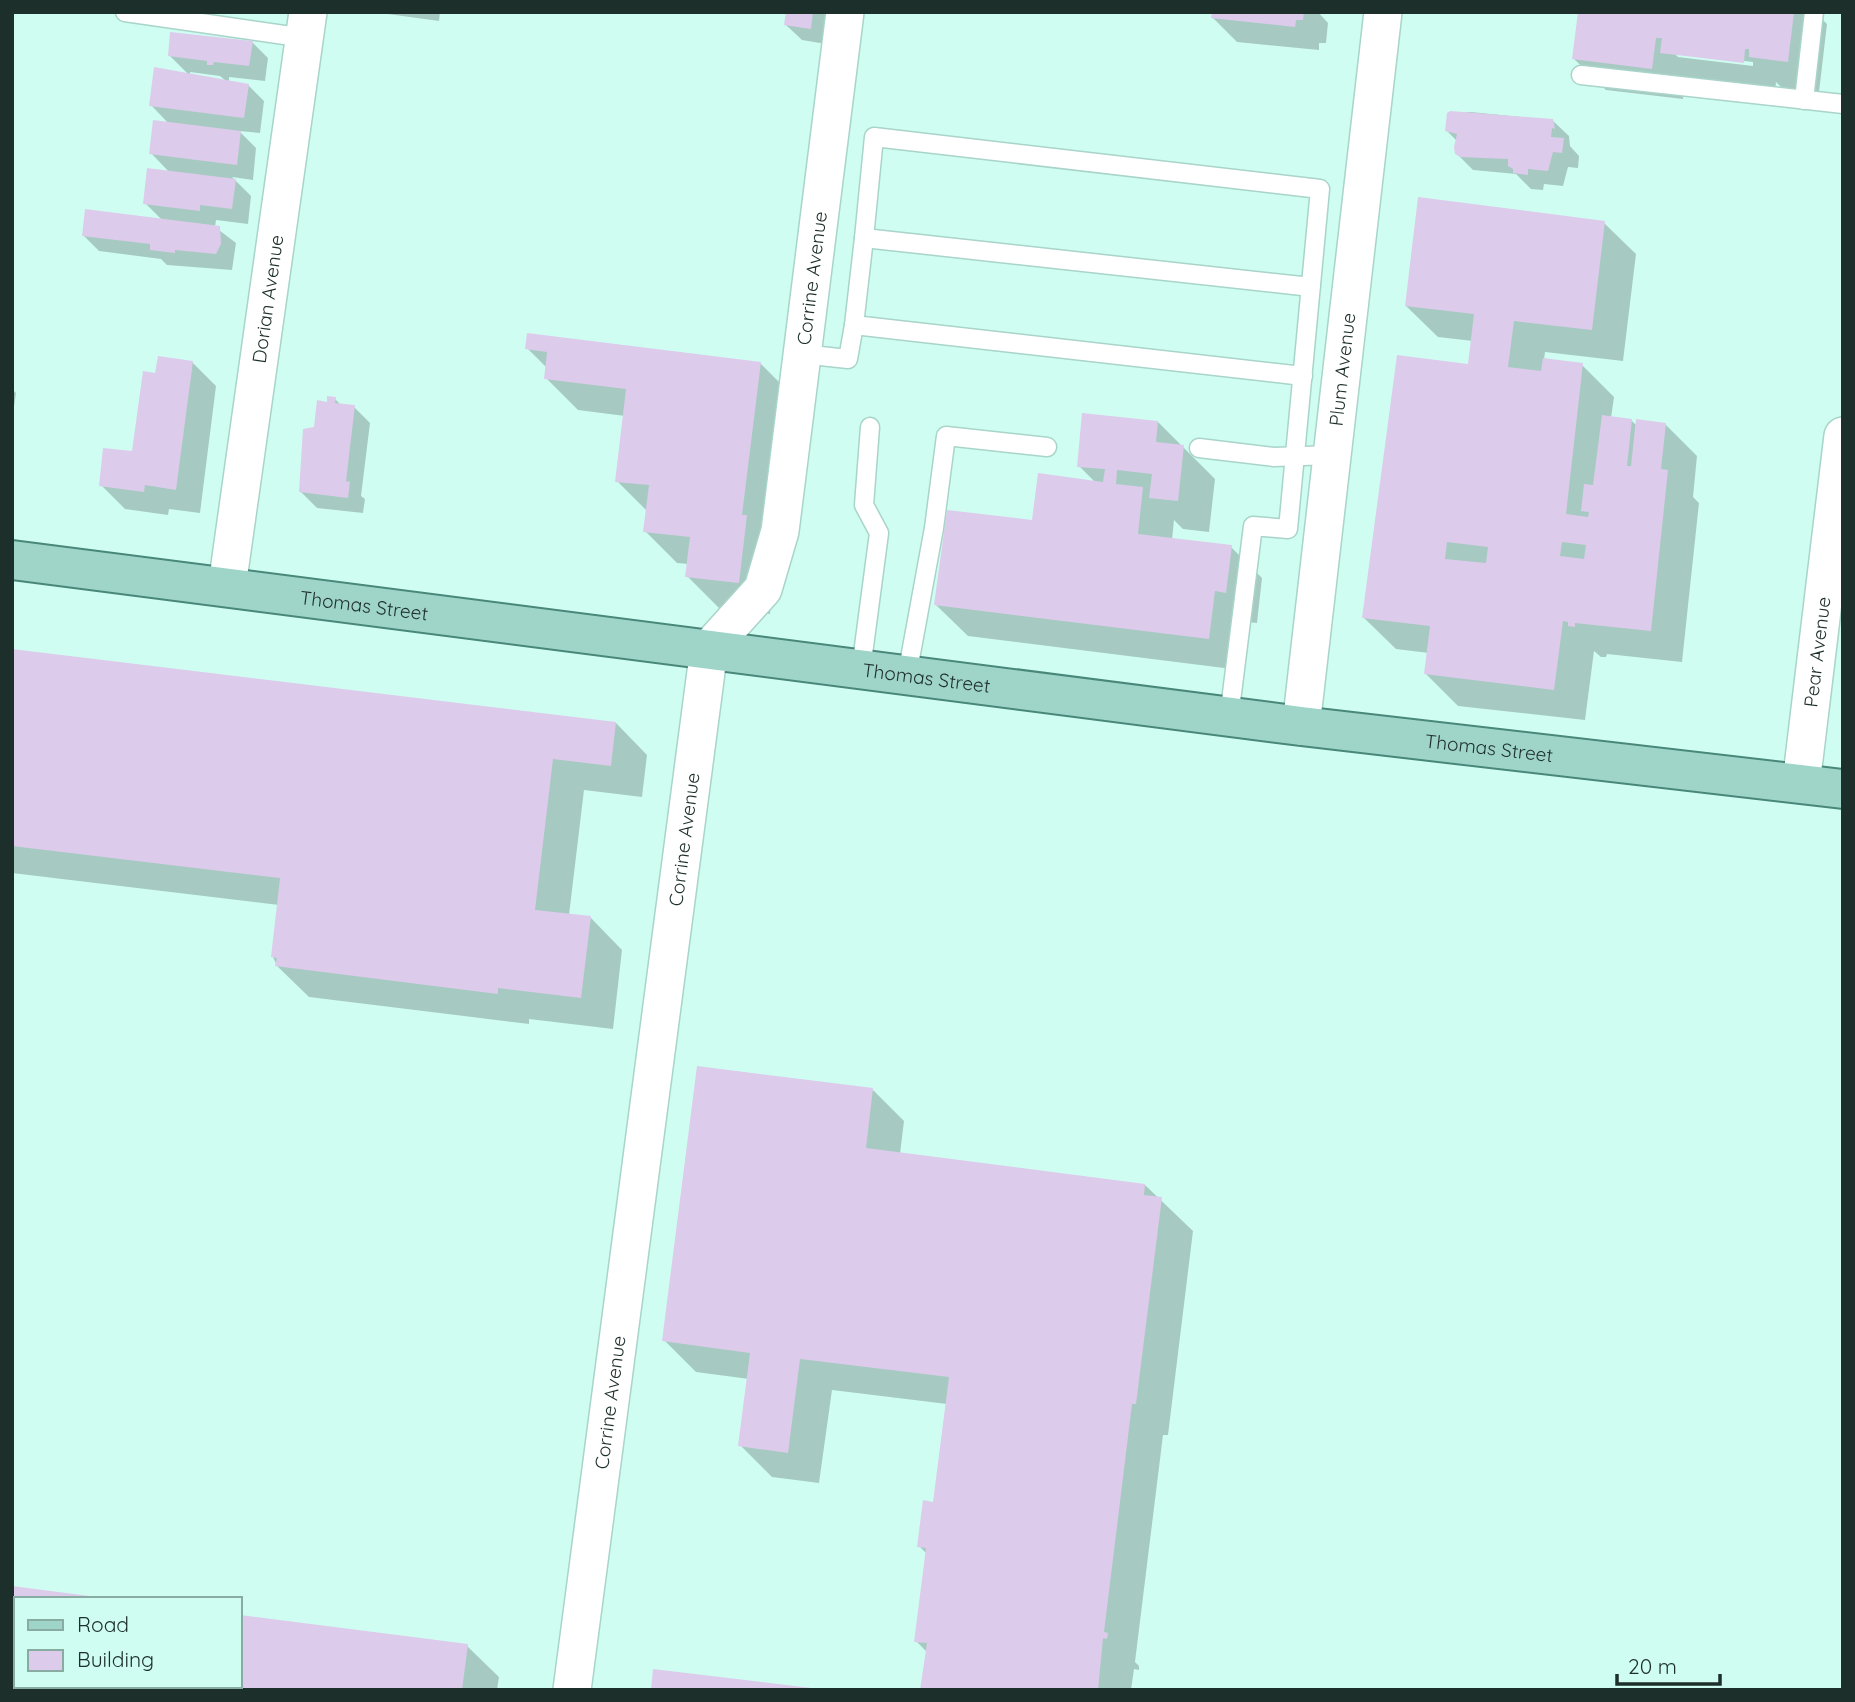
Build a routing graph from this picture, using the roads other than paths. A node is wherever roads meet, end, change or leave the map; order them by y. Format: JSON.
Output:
{"nodes":[{"id":1,"x":125,"y":12,"type":"edge"},
{"id":2,"x":845,"y":12,"type":"edge"},
{"id":3,"x":1383,"y":12,"type":"edge"},
{"id":4,"x":1814,"y":12,"type":"edge"},
{"id":5,"x":307,"y":25,"type":"edge"},
{"id":6,"x":1581,"y":75,"type":"dead end"},
{"id":7,"x":1804,"y":100,"type":"junction"},
{"id":8,"x":1843,"y":104,"type":"edge"},
{"id":9,"x":864,"y":238,"type":"junction"},
{"id":10,"x":1311,"y":287,"type":"junction"},
{"id":11,"x":854,"y":325,"type":"junction"},
{"id":12,"x":802,"y":354,"type":"junction"},
{"id":13,"x":1303,"y":376,"type":"junction"},
{"id":14,"x":870,"y":427,"type":"dead end"},
{"id":15,"x":1843,"y":436,"type":"edge"},
{"id":16,"x":1047,"y":447,"type":"dead end"},
{"id":17,"x":1199,"y":448,"type":"dead end"},
{"id":18,"x":1295,"y":455,"type":"junction"},
{"id":19,"x":1332,"y":455,"type":"junction"},
{"id":20,"x":12,"y":560,"type":"edge"},
{"id":21,"x":227,"y":586,"type":"junction"},
{"id":22,"x":709,"y":649,"type":"junction"},
{"id":23,"x":861,"y":669,"type":"junction"},
{"id":24,"x":907,"y":675,"type":"junction"},
{"id":25,"x":1228,"y":716,"type":"junction"},
{"id":26,"x":1301,"y":726,"type":"junction"},
{"id":27,"x":1801,"y":784,"type":"junction"},
{"id":28,"x":1843,"y":789,"type":"edge"},
{"id":29,"x":572,"y":1690,"type":"edge"}],
"edges":[{"from":1,"to":5,"type":"lane"},
{"from":2,"to":12,"type":"street","name":"Corrine Avenue"},
{"from":3,"to":19,"type":"street","name":"Plum Avenue"},
{"from":4,"to":7,"type":"lane"},
{"from":5,"to":21,"type":"street","name":"Dorian Avenue"},
{"from":6,"to":7,"type":"lane"},
{"from":7,"to":8,"type":"lane"},
{"from":9,"to":10,"type":"lane"},
{"from":9,"to":10,"type":"lane"},
{"from":9,"to":11,"type":"lane"},
{"from":10,"to":13,"type":"lane"},
{"from":11,"to":12,"type":"lane"},
{"from":11,"to":13,"type":"lane"},
{"from":12,"to":22,"type":"street","name":"Corrine Avenue"},
{"from":13,"to":18,"type":"lane"},
{"from":14,"to":23,"type":"lane"},
{"from":15,"to":27,"type":"street","name":"Pear Avenue"},
{"from":16,"to":24,"type":"lane"},
{"from":17,"to":18,"type":"lane"},
{"from":18,"to":19,"type":"lane"},
{"from":18,"to":25,"type":"lane"},
{"from":19,"to":26,"type":"street","name":"Plum Avenue"},
{"from":20,"to":21,"type":"main road","name":"Thomas Street"},
{"from":21,"to":22,"type":"main road","name":"Thomas Street"},
{"from":22,"to":23,"type":"main road","name":"Thomas Street"},
{"from":22,"to":29,"type":"street","name":"Corrine Avenue"},
{"from":23,"to":24,"type":"main road","name":"Thomas Street"},
{"from":24,"to":25,"type":"main road","name":"Thomas Street"},
{"from":25,"to":26,"type":"main road","name":"Thomas Street"},
{"from":26,"to":27,"type":"main road","name":"Thomas Street"},
{"from":27,"to":28,"type":"main road","name":"Thomas Street"}]}
